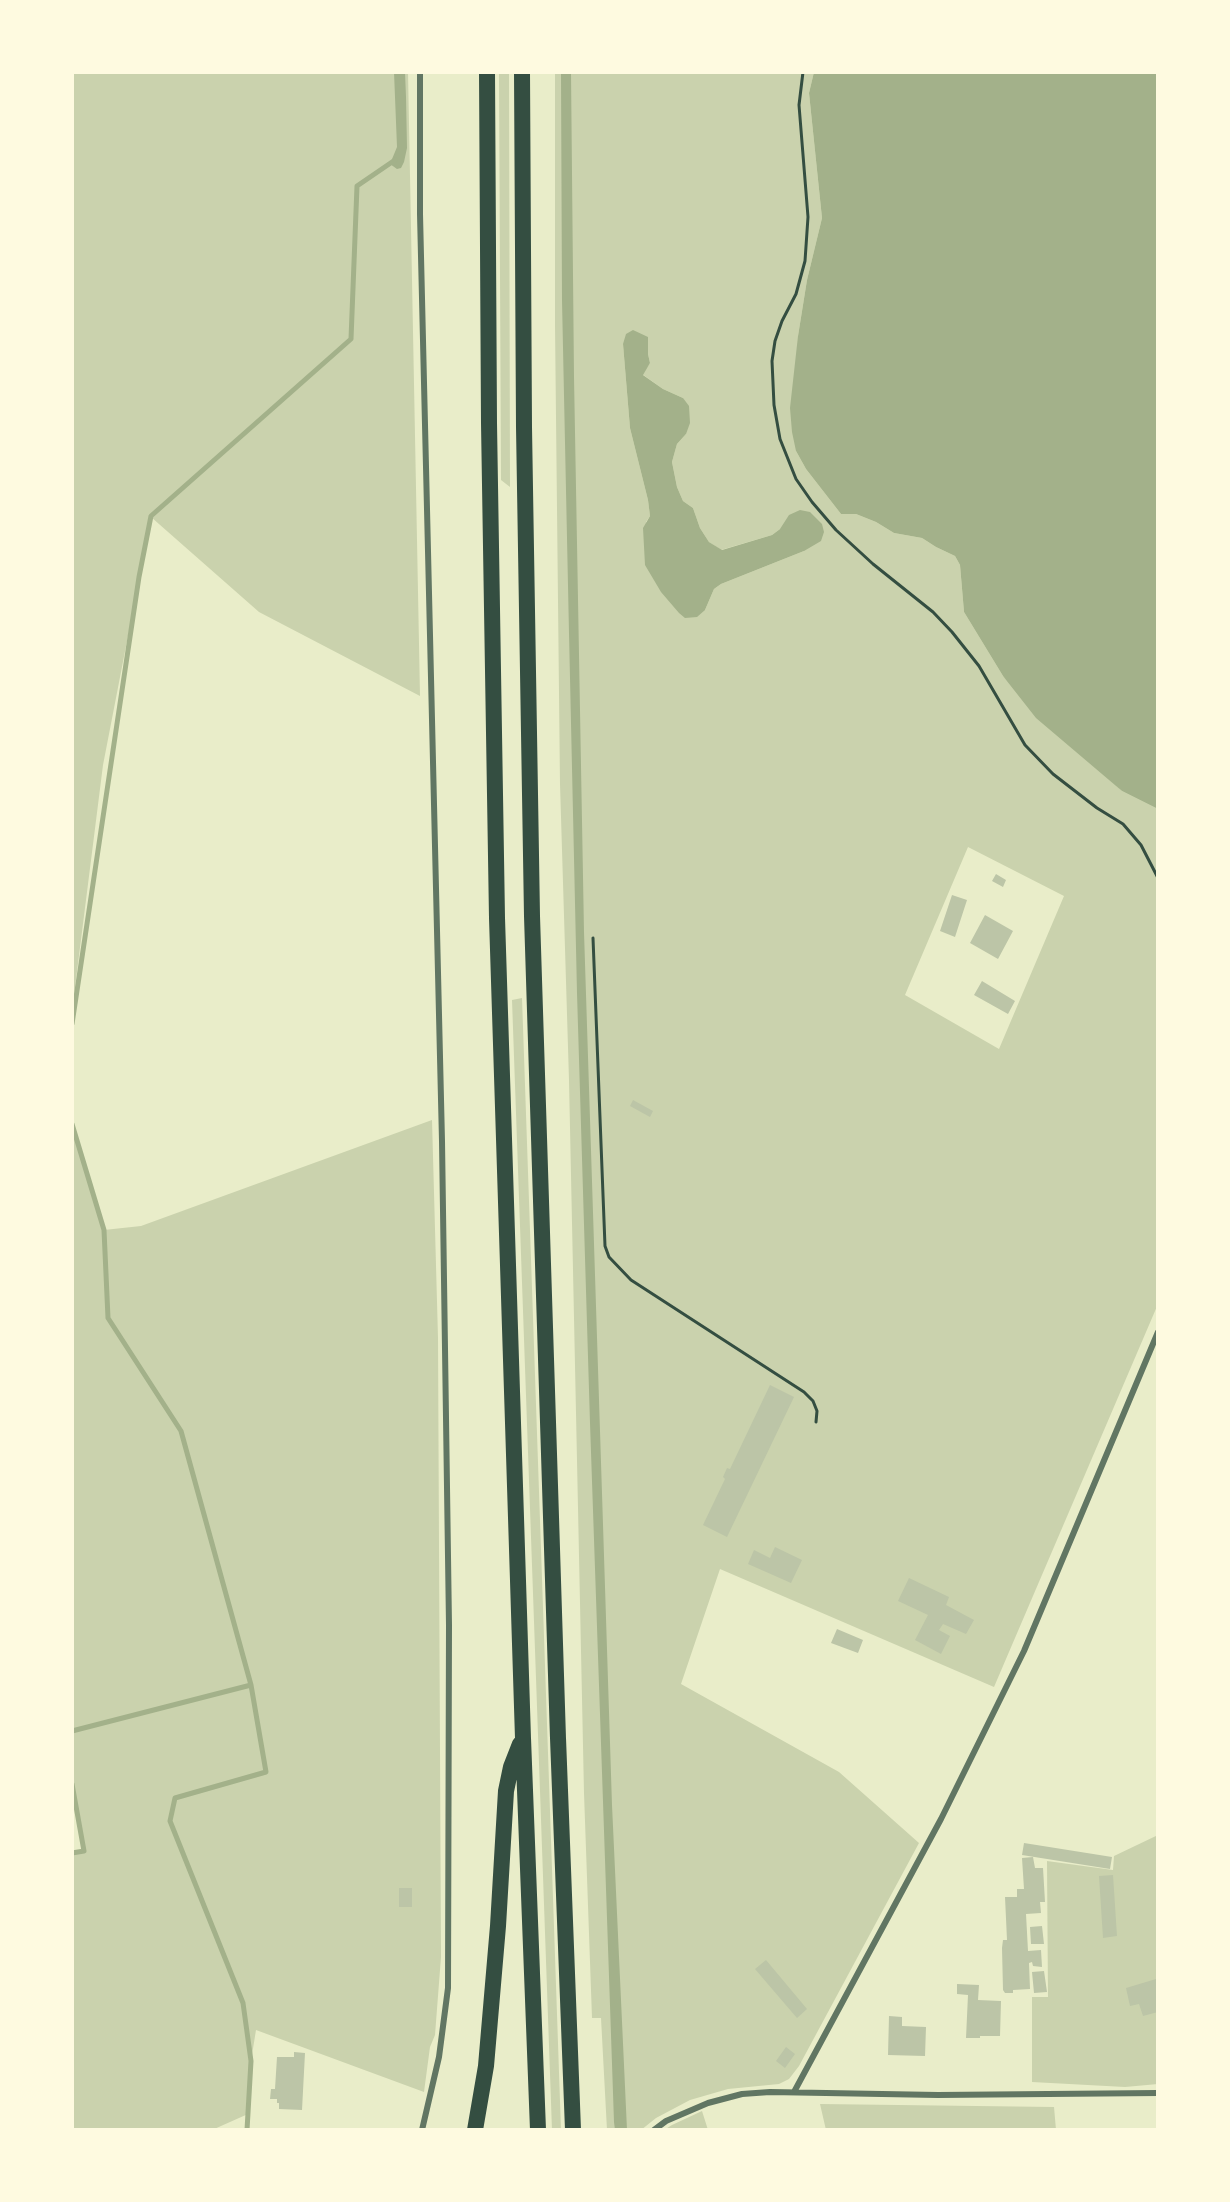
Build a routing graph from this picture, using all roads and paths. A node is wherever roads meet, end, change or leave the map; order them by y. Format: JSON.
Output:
{"nodes":[{"id":1,"x":420,"y":72,"type":"edge"},
{"id":2,"x":488,"y":72,"type":"edge"},
{"id":3,"x":522,"y":72,"type":"edge"},
{"id":4,"x":803,"y":72,"type":"edge"},
{"id":5,"x":1158,"y":878,"type":"edge"},
{"id":6,"x":593,"y":938,"type":"dead end"},
{"id":7,"x":1158,"y":1332,"type":"edge"},
{"id":8,"x":816,"y":1422,"type":"dead end"},
{"id":9,"x":523,"y":1738,"type":"junction"},
{"id":10,"x":794,"y":2092,"type":"junction"},
{"id":11,"x":1158,"y":2093,"type":"edge"},
{"id":12,"x":422,"y":2130,"type":"edge"},
{"id":13,"x":475,"y":2130,"type":"edge"},
{"id":14,"x":538,"y":2130,"type":"edge"},
{"id":15,"x":573,"y":2130,"type":"edge"},
{"id":16,"x":654,"y":2130,"type":"edge"}],
"edges":[{"from":1,"to":12,"type":"street"},
{"from":2,"to":9,"type":"highway"},
{"from":3,"to":15,"type":"highway"},
{"from":4,"to":5,"type":"path"},
{"from":6,"to":8,"type":"path"},
{"from":7,"to":10,"type":"street"},
{"from":9,"to":13,"type":"highway"},
{"from":9,"to":14,"type":"highway"},
{"from":10,"to":11,"type":"street"},
{"from":10,"to":16,"type":"street"}]}
